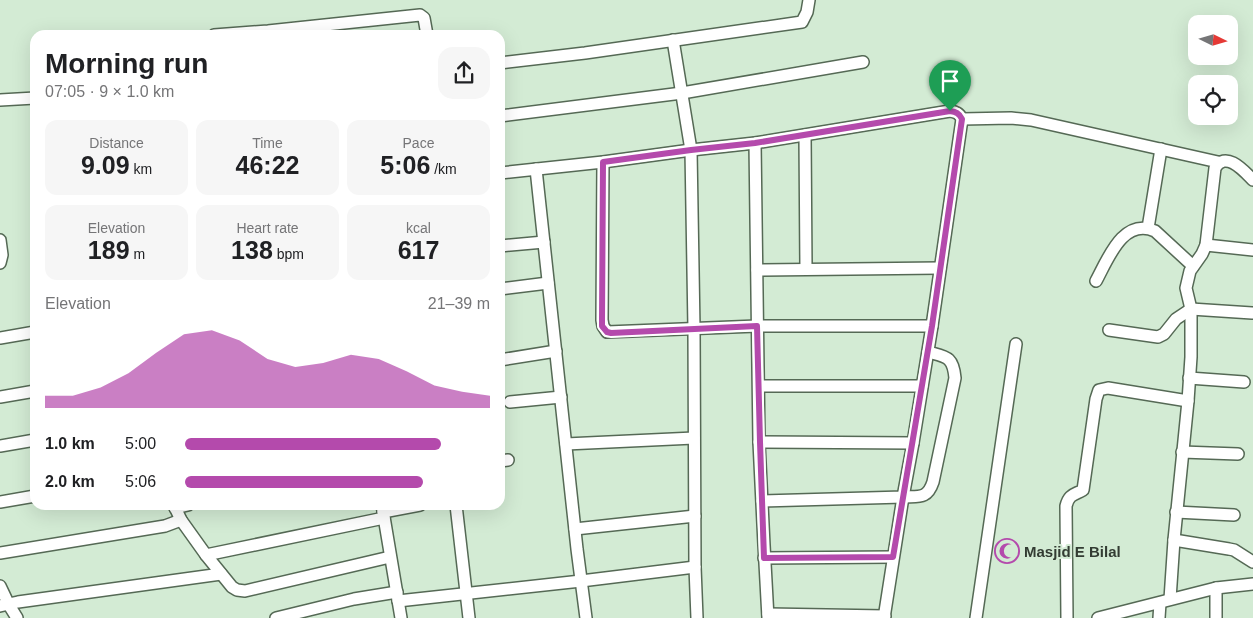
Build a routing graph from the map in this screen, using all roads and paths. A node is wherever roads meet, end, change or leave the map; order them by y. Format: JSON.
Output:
{"nodes":[{"id":1,"x":808,"y":0,"type":"edge"},
{"id":2,"x":318,"y":30,"type":"edge"},
{"id":3,"x":425,"y":30,"type":"edge"},
{"id":4,"x":673,"y":40,"type":"junction"},
{"id":5,"x":505,"y":61,"type":"edge"},
{"id":6,"x":863,"y":62,"type":"dead end"},
{"id":7,"x":682,"y":93,"type":"junction"},
{"id":8,"x":30,"y":98,"type":"edge"},
{"id":9,"x":0,"y":100,"type":"edge"},
{"id":10,"x":505,"y":115,"type":"edge"},
{"id":11,"x":962,"y":119,"type":"junction"},
{"id":12,"x":805,"y":135,"type":"junction"},
{"id":13,"x":755,"y":143,"type":"junction"},
{"id":14,"x":1161,"y":149,"type":"junction"},
{"id":15,"x":691,"y":150,"type":"junction"},
{"id":16,"x":603,"y":162,"type":"junction"},
{"id":17,"x":1218,"y":162,"type":"junction"},
{"id":18,"x":536,"y":169,"type":"junction"},
{"id":19,"x":505,"y":172,"type":"edge"},
{"id":20,"x":1253,"y":180,"type":"edge"},
{"id":21,"x":1148,"y":228,"type":"junction"},
{"id":22,"x":0,"y":240,"type":"edge"},
{"id":23,"x":544,"y":242,"type":"junction"},
{"id":24,"x":1206,"y":245,"type":"junction"},
{"id":25,"x":505,"y":246,"type":"edge"},
{"id":26,"x":1253,"y":250,"type":"edge"},
{"id":27,"x":0,"y":263,"type":"edge"},
{"id":28,"x":1193,"y":266,"type":"junction"},
{"id":29,"x":940,"y":268,"type":"junction"},
{"id":30,"x":806,"y":269,"type":"junction"},
{"id":31,"x":757,"y":270,"type":"junction"},
{"id":32,"x":1096,"y":281,"type":"dead end"},
{"id":33,"x":548,"y":283,"type":"junction"},
{"id":34,"x":505,"y":288,"type":"edge"},
{"id":35,"x":1190,"y":309,"type":"junction"},
{"id":36,"x":1252,"y":313,"type":"edge"},
{"id":37,"x":757,"y":326,"type":"junction"},
{"id":38,"x":932,"y":326,"type":"junction"},
{"id":39,"x":694,"y":329,"type":"junction"},
{"id":40,"x":1109,"y":330,"type":"dead end"},
{"id":41,"x":30,"y":333,"type":"edge"},
{"id":42,"x":0,"y":338,"type":"edge"},
{"id":43,"x":1016,"y":344,"type":"dead end"},
{"id":44,"x":556,"y":351,"type":"junction"},
{"id":45,"x":928,"y":352,"type":"junction"},
{"id":46,"x":505,"y":359,"type":"edge"},
{"id":47,"x":1189,"y":378,"type":"junction"},
{"id":48,"x":1244,"y":382,"type":"dead end"},
{"id":49,"x":759,"y":386,"type":"junction"},
{"id":50,"x":922,"y":386,"type":"junction"},
{"id":51,"x":30,"y":392,"type":"edge"},
{"id":52,"x":0,"y":397,"type":"edge"},
{"id":53,"x":561,"y":397,"type":"junction"},
{"id":54,"x":1188,"y":400,"type":"junction"},
{"id":55,"x":510,"y":402,"type":"dead end"},
{"id":56,"x":694,"y":438,"type":"junction"},
{"id":57,"x":30,"y":441,"type":"edge"},
{"id":58,"x":760,"y":442,"type":"junction"},
{"id":59,"x":913,"y":443,"type":"junction"},
{"id":60,"x":566,"y":444,"type":"junction"},
{"id":61,"x":0,"y":446,"type":"edge"},
{"id":62,"x":1182,"y":452,"type":"junction"},
{"id":63,"x":1238,"y":454,"type":"dead end"},
{"id":64,"x":30,"y":497,"type":"edge"},
{"id":65,"x":902,"y":497,"type":"junction"},
{"id":66,"x":762,"y":501,"type":"junction"},
{"id":67,"x":0,"y":502,"type":"edge"},
{"id":68,"x":177,"y":510,"type":"edge"},
{"id":69,"x":457,"y":510,"type":"edge"},
{"id":70,"x":383,"y":512,"type":"edge"},
{"id":71,"x":1176,"y":512,"type":"junction"},
{"id":72,"x":1234,"y":515,"type":"dead end"},
{"id":73,"x":695,"y":516,"type":"junction"},
{"id":74,"x":181,"y":520,"type":"junction"},
{"id":75,"x":575,"y":529,"type":"junction"},
{"id":76,"x":1174,"y":540,"type":"junction"},
{"id":77,"x":0,"y":552,"type":"edge"},
{"id":78,"x":206,"y":555,"type":"junction"},
{"id":79,"x":390,"y":557,"type":"junction"},
{"id":80,"x":893,"y":557,"type":"junction"},
{"id":81,"x":764,"y":558,"type":"junction"},
{"id":82,"x":1253,"y":562,"type":"edge"},
{"id":83,"x":695,"y":567,"type":"junction"},
{"id":84,"x":221,"y":574,"type":"junction"},
{"id":85,"x":582,"y":581,"type":"junction"},
{"id":86,"x":1253,"y":584,"type":"edge"},
{"id":87,"x":0,"y":586,"type":"edge"},
{"id":88,"x":1216,"y":588,"type":"junction"},
{"id":89,"x":466,"y":594,"type":"junction"},
{"id":90,"x":398,"y":597,"type":"junction"},
{"id":91,"x":1165,"y":601,"type":"junction"},
{"id":92,"x":4,"y":605,"type":"edge"},
{"id":93,"x":768,"y":616,"type":"edge"},
{"id":94,"x":1115,"y":616,"type":"edge"},
{"id":95,"x":885,"y":617,"type":"edge"},
{"id":96,"x":17,"y":618,"type":"edge"},
{"id":97,"x":276,"y":618,"type":"edge"},
{"id":98,"x":401,"y":618,"type":"edge"},
{"id":99,"x":469,"y":618,"type":"edge"},
{"id":100,"x":586,"y":618,"type":"edge"},
{"id":101,"x":697,"y":618,"type":"edge"},
{"id":102,"x":976,"y":618,"type":"edge"},
{"id":103,"x":1068,"y":618,"type":"edge"},
{"id":104,"x":1098,"y":618,"type":"edge"},
{"id":105,"x":1159,"y":618,"type":"edge"},
{"id":106,"x":1216,"y":618,"type":"edge"}],
"edges":[{"from":1,"to":4,"type":"street"},
{"from":2,"to":3,"type":"street"},
{"from":4,"to":5,"type":"street"},
{"from":4,"to":7,"type":"street"},
{"from":6,"to":7,"type":"street"},
{"from":7,"to":10,"type":"street"},
{"from":7,"to":15,"type":"street"},
{"from":8,"to":9,"type":"street"},
{"from":11,"to":12,"type":"street"},
{"from":11,"to":14,"type":"street"},
{"from":11,"to":29,"type":"street"},
{"from":12,"to":13,"type":"street"},
{"from":12,"to":30,"type":"street"},
{"from":13,"to":15,"type":"street"},
{"from":13,"to":31,"type":"street"},
{"from":14,"to":17,"type":"street"},
{"from":14,"to":21,"type":"street"},
{"from":15,"to":16,"type":"street"},
{"from":15,"to":39,"type":"street"},
{"from":16,"to":18,"type":"street"},
{"from":16,"to":39,"type":"street"},
{"from":17,"to":20,"type":"street"},
{"from":17,"to":24,"type":"street"},
{"from":18,"to":19,"type":"street"},
{"from":18,"to":23,"type":"street"},
{"from":21,"to":28,"type":"street"},
{"from":21,"to":32,"type":"street"},
{"from":22,"to":27,"type":"street"},
{"from":23,"to":25,"type":"street"},
{"from":23,"to":33,"type":"street"},
{"from":24,"to":26,"type":"street"},
{"from":24,"to":28,"type":"street"},
{"from":28,"to":35,"type":"street"},
{"from":29,"to":30,"type":"street"},
{"from":29,"to":38,"type":"street"},
{"from":30,"to":31,"type":"street"},
{"from":31,"to":37,"type":"street"},
{"from":33,"to":34,"type":"street"},
{"from":33,"to":44,"type":"street"},
{"from":35,"to":36,"type":"street"},
{"from":35,"to":40,"type":"street"},
{"from":35,"to":47,"type":"street"},
{"from":37,"to":38,"type":"street"},
{"from":37,"to":39,"type":"street"},
{"from":37,"to":49,"type":"street"},
{"from":38,"to":45,"type":"street"},
{"from":39,"to":56,"type":"street"},
{"from":41,"to":42,"type":"street"},
{"from":43,"to":102,"type":"street"},
{"from":44,"to":46,"type":"street"},
{"from":44,"to":53,"type":"street"},
{"from":45,"to":50,"type":"street"},
{"from":45,"to":65,"type":"street"},
{"from":47,"to":48,"type":"street"},
{"from":47,"to":54,"type":"street"},
{"from":49,"to":50,"type":"street"},
{"from":49,"to":58,"type":"street"},
{"from":50,"to":59,"type":"street"},
{"from":51,"to":52,"type":"street"},
{"from":53,"to":55,"type":"street"},
{"from":53,"to":60,"type":"street"},
{"from":54,"to":62,"type":"street"},
{"from":54,"to":103,"type":"street"},
{"from":56,"to":60,"type":"street"},
{"from":56,"to":73,"type":"street"},
{"from":57,"to":61,"type":"street"},
{"from":58,"to":59,"type":"street"},
{"from":58,"to":66,"type":"street"},
{"from":59,"to":65,"type":"street"},
{"from":60,"to":75,"type":"street"},
{"from":62,"to":63,"type":"street"},
{"from":62,"to":71,"type":"street"},
{"from":64,"to":67,"type":"street"},
{"from":65,"to":66,"type":"street"},
{"from":65,"to":80,"type":"street"},
{"from":66,"to":81,"type":"street"},
{"from":68,"to":74,"type":"street"},
{"from":69,"to":89,"type":"street"},
{"from":70,"to":78,"type":"street"},
{"from":70,"to":79,"type":"street"},
{"from":71,"to":72,"type":"street"},
{"from":71,"to":76,"type":"street"},
{"from":73,"to":75,"type":"street"},
{"from":73,"to":83,"type":"street"},
{"from":74,"to":77,"type":"street"},
{"from":74,"to":78,"type":"street"},
{"from":75,"to":85,"type":"street"},
{"from":76,"to":82,"type":"street"},
{"from":76,"to":91,"type":"street"},
{"from":78,"to":84,"type":"street"},
{"from":79,"to":84,"type":"street"},
{"from":79,"to":90,"type":"street"},
{"from":80,"to":81,"type":"street"},
{"from":80,"to":95,"type":"street"},
{"from":81,"to":93,"type":"street"},
{"from":83,"to":85,"type":"street"},
{"from":83,"to":101,"type":"street"},
{"from":84,"to":92,"type":"street"},
{"from":85,"to":89,"type":"street"},
{"from":85,"to":100,"type":"street"},
{"from":86,"to":88,"type":"street"},
{"from":87,"to":92,"type":"street"},
{"from":88,"to":91,"type":"street"},
{"from":88,"to":106,"type":"street"},
{"from":89,"to":90,"type":"street"},
{"from":89,"to":99,"type":"street"},
{"from":90,"to":97,"type":"street"},
{"from":90,"to":98,"type":"street"},
{"from":91,"to":94,"type":"street"},
{"from":91,"to":105,"type":"street"},
{"from":92,"to":96,"type":"street"},
{"from":93,"to":95,"type":"street"},
{"from":94,"to":104,"type":"street"}]}
